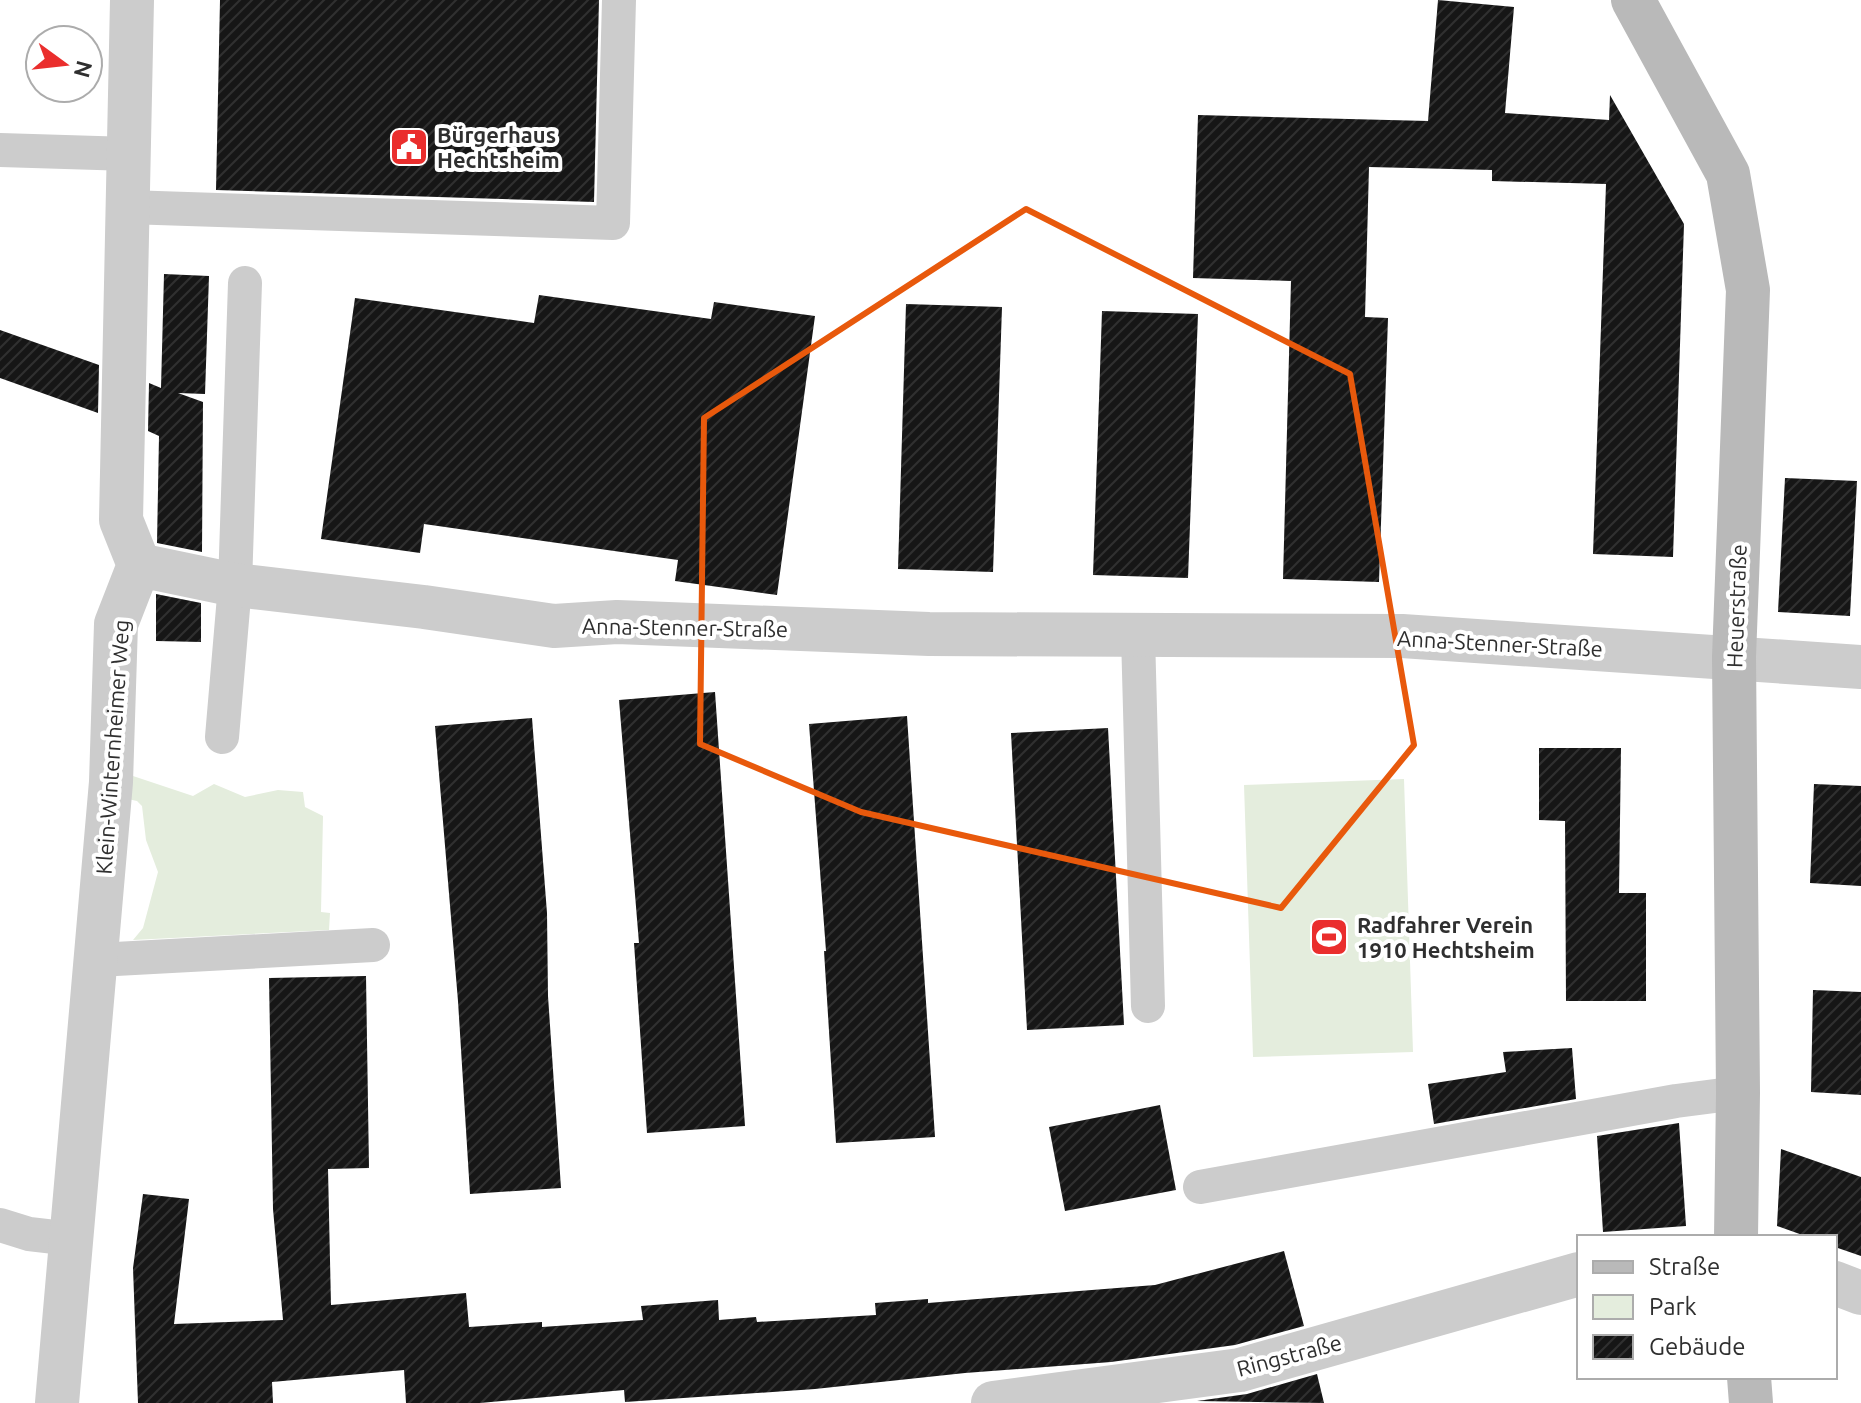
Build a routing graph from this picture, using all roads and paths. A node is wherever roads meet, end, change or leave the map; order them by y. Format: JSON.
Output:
{"nodes":[{"id":1,"x":132,"y":0,"type":"edge"},
{"id":2,"x":619,"y":0,"type":"edge"},
{"id":3,"x":1633,"y":0,"type":"edge"},
{"id":4,"x":0,"y":150,"type":"edge"},
{"id":5,"x":130,"y":154,"type":"junction"},
{"id":6,"x":127,"y":207,"type":"junction"},
{"id":7,"x":245,"y":283,"type":"dead end"},
{"id":8,"x":139,"y":565,"type":"junction"},
{"id":9,"x":235,"y":585,"type":"junction"},
{"id":10,"x":1138,"y":635,"type":"junction"},
{"id":11,"x":1734,"y":657,"type":"junction"},
{"id":12,"x":1861,"y":667,"type":"edge"},
{"id":13,"x":222,"y":737,"type":"dead end"},
{"id":14,"x":373,"y":945,"type":"dead end"},
{"id":15,"x":97,"y":960,"type":"junction"},
{"id":16,"x":1148,"y":1006,"type":"dead end"},
{"id":17,"x":1738,"y":1093,"type":"junction"},
{"id":18,"x":1200,"y":1187,"type":"dead end"},
{"id":19,"x":0,"y":1225,"type":"edge"},
{"id":20,"x":1736,"y":1235,"type":"edge"},
{"id":21,"x":72,"y":1239,"type":"junction"},
{"id":22,"x":1577,"y":1275,"type":"edge"},
{"id":23,"x":1837,"y":1284,"type":"edge"},
{"id":24,"x":1861,"y":1293,"type":"edge"},
{"id":25,"x":1749,"y":1379,"type":"edge"},
{"id":26,"x":57,"y":1403,"type":"edge"},
{"id":27,"x":993,"y":1403,"type":"edge"},
{"id":28,"x":1751,"y":1403,"type":"edge"}],
"edges":[{"from":1,"to":5,"type":"street"},
{"from":2,"to":6,"type":"lane"},
{"from":3,"to":11,"type":"street","name":"Heuerstraße"},
{"from":4,"to":5,"type":"lane"},
{"from":5,"to":6,"type":"street"},
{"from":6,"to":8,"type":"street"},
{"from":7,"to":9,"type":"lane"},
{"from":8,"to":9,"type":"street","name":"Anna-Stenner-Straße"},
{"from":8,"to":15,"type":"street","name":"Klein-Winternheimer Weg"},
{"from":9,"to":10,"type":"street","name":"Anna-Stenner-Straße"},
{"from":9,"to":13,"type":"lane"},
{"from":10,"to":11,"type":"street","name":"Anna-Stenner-Straße"},
{"from":10,"to":16,"type":"lane"},
{"from":11,"to":12,"type":"street","name":"Anna-Stenner-Straße"},
{"from":11,"to":17,"type":"street","name":"Heuerstraße"},
{"from":14,"to":15,"type":"lane"},
{"from":15,"to":21,"type":"street","name":"Klein-Winternheimer Weg"},
{"from":17,"to":18,"type":"lane"},
{"from":17,"to":20,"type":"street","name":"Heuerstraße"},
{"from":19,"to":21,"type":"lane"},
{"from":21,"to":26,"type":"street","name":"Klein-Winternheimer Weg"},
{"from":22,"to":27,"type":"street","name":"Ringstraße"},
{"from":23,"to":24,"type":"street"},
{"from":25,"to":28,"type":"street"}]}
